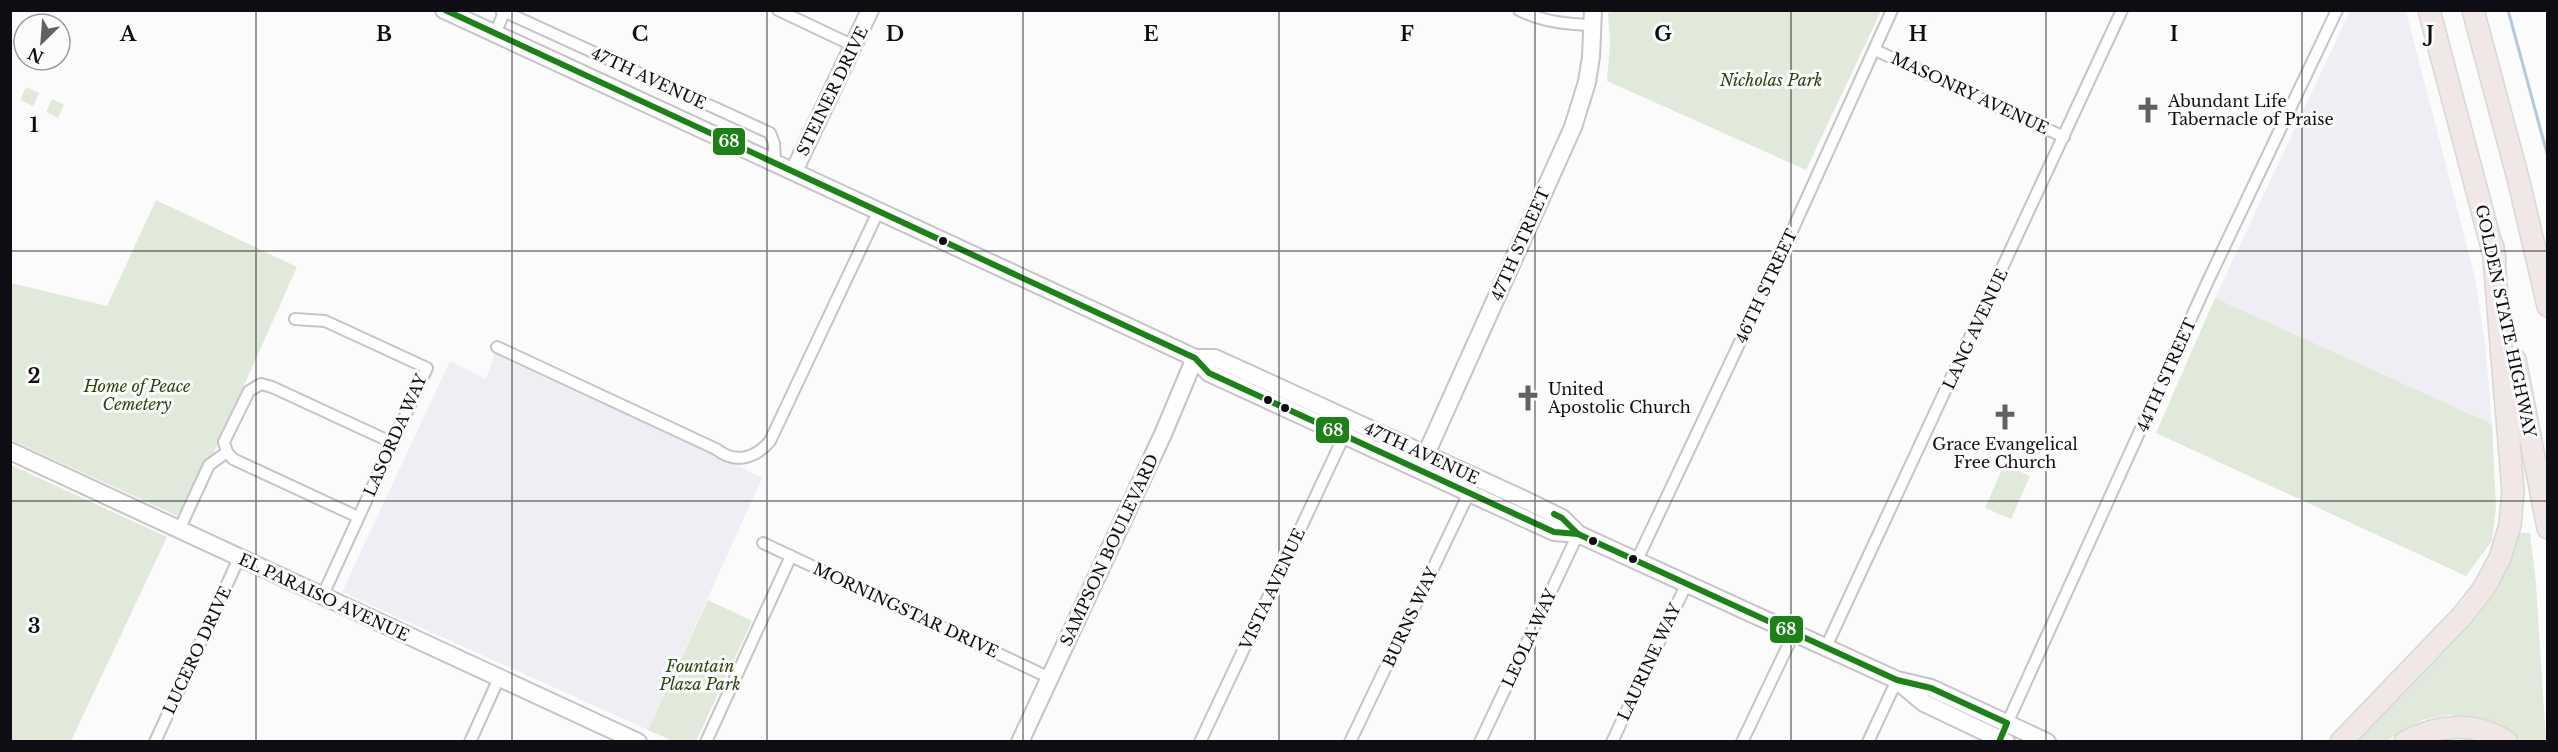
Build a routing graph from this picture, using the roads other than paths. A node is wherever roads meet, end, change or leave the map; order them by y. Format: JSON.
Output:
{"nodes":[{"id":1,"x":444,"y":10,"type":"edge"},
{"id":2,"x":778,"y":10,"type":"edge"},
{"id":3,"x":870,"y":10,"type":"edge"},
{"id":4,"x":1519,"y":10,"type":"edge"},
{"id":5,"x":1892,"y":10,"type":"edge"},
{"id":6,"x":2122,"y":10,"type":"edge"},
{"id":7,"x":2337,"y":10,"type":"edge"},
{"id":8,"x":2429,"y":10,"type":"edge"},
{"id":9,"x":2473,"y":10,"type":"edge"},
{"id":10,"x":504,"y":11,"type":"edge"},
{"id":11,"x":1592,"y":18,"type":"edge"},
{"id":12,"x":495,"y":34,"type":"junction"},
{"id":13,"x":854,"y":46,"type":"junction"},
{"id":14,"x":1875,"y":50,"type":"junction"},
{"id":15,"x":2064,"y":137,"type":"junction"},
{"id":16,"x":775,"y":162,"type":"junction"},
{"id":17,"x":794,"y":171,"type":"junction"},
{"id":18,"x":879,"y":210,"type":"junction"},
{"id":19,"x":2493,"y":247,"type":"junction"},
{"id":20,"x":2547,"y":306,"type":"edge"},
{"id":21,"x":295,"y":319,"type":"dead end"},
{"id":22,"x":497,"y":347,"type":"dead end"},
{"id":23,"x":1195,"y":358,"type":"junction"},
{"id":24,"x":1344,"y":436,"type":"junction"},
{"id":25,"x":393,"y":443,"type":"junction"},
{"id":26,"x":10,"y":451,"type":"edge"},
{"id":27,"x":227,"y":452,"type":"junction"},
{"id":28,"x":1426,"y":454,"type":"junction"},
{"id":29,"x":1419,"y":470,"type":"junction"},
{"id":30,"x":1469,"y":493,"type":"junction"},
{"id":31,"x":358,"y":517,"type":"junction"},
{"id":32,"x":1562,"y":518,"type":"junction"},
{"id":33,"x":2547,"y":528,"type":"edge"},
{"id":34,"x":179,"y":530,"type":"junction"},
{"id":35,"x":1578,"y":534,"type":"junction"},
{"id":36,"x":763,"y":543,"type":"dead end"},
{"id":37,"x":791,"y":556,"type":"junction"},
{"id":38,"x":239,"y":558,"type":"junction"},
{"id":39,"x":1637,"y":560,"type":"junction"},
{"id":40,"x":1687,"y":582,"type":"junction"},
{"id":41,"x":322,"y":597,"type":"junction"},
{"id":42,"x":1794,"y":633,"type":"junction"},
{"id":43,"x":1826,"y":647,"type":"junction"},
{"id":44,"x":499,"y":678,"type":"junction"},
{"id":45,"x":1050,"y":678,"type":"junction"},
{"id":46,"x":1897,"y":680,"type":"junction"},
{"id":47,"x":2003,"y":736,"type":"edge"},
{"id":48,"x":155,"y":741,"type":"edge"},
{"id":49,"x":470,"y":741,"type":"edge"},
{"id":50,"x":638,"y":741,"type":"edge"},
{"id":51,"x":706,"y":741,"type":"edge"},
{"id":52,"x":1020,"y":741,"type":"edge"},
{"id":53,"x":1200,"y":741,"type":"edge"},
{"id":54,"x":1350,"y":741,"type":"edge"},
{"id":55,"x":1480,"y":741,"type":"edge"},
{"id":56,"x":1611,"y":741,"type":"edge"},
{"id":57,"x":1742,"y":741,"type":"edge"},
{"id":58,"x":1868,"y":741,"type":"edge"},
{"id":59,"x":2047,"y":741,"type":"edge"},
{"id":60,"x":2341,"y":741,"type":"edge"},
{"id":61,"x":2405,"y":741,"type":"edge"},
{"id":62,"x":2507,"y":741,"type":"edge"}],
"edges":[{"from":1,"to":12,"type":"main road","name":"47TH AVENUE"},
{"from":2,"to":13,"type":"street"},
{"from":3,"to":13,"type":"main road","name":"STEINER DRIVE"},
{"from":4,"to":11,"type":"street"},
{"from":5,"to":14,"type":"street","name":"46TH STREET"},
{"from":6,"to":15,"type":"street","name":"LANG AVENUE"},
{"from":7,"to":47,"type":"street","name":"44TH STREET"},
{"from":8,"to":19,"type":"highway","name":"GOLDEN STATE HIGHWAY"},
{"from":9,"to":20,"type":"highway"},
{"from":10,"to":12,"type":"street"},
{"from":10,"to":16,"type":"street","name":"47TH AVENUE"},
{"from":11,"to":28,"type":"main road","name":"47TH STREET"},
{"from":12,"to":16,"type":"main road","name":"47TH AVENUE"},
{"from":13,"to":17,"type":"main road","name":"STEINER DRIVE"},
{"from":14,"to":15,"type":"street","name":"MASONRY AVENUE"},
{"from":14,"to":39,"type":"street","name":"46TH STREET"},
{"from":15,"to":43,"type":"street","name":"LANG AVENUE"},
{"from":16,"to":17,"type":"main road","name":"47TH AVENUE"},
{"from":17,"to":18,"type":"main road","name":"47TH AVENUE"},
{"from":18,"to":22,"type":"street"},
{"from":18,"to":23,"type":"main road","name":"47TH AVENUE"},
{"from":19,"to":33,"type":"highway","name":"GOLDEN STATE HIGHWAY"},
{"from":19,"to":60,"type":"highway"},
{"from":21,"to":25,"type":"street","name":"LASORDA WAY"},
{"from":23,"to":24,"type":"main road","name":"47TH AVENUE"},
{"from":23,"to":28,"type":"main road","name":"47TH AVENUE"},
{"from":23,"to":45,"type":"main road","name":"SAMPSON BOULEVARD"},
{"from":24,"to":29,"type":"main road","name":"47TH AVENUE"},
{"from":24,"to":53,"type":"street","name":"VISTA AVENUE"},
{"from":25,"to":27,"type":"street"},
{"from":25,"to":31,"type":"street","name":"LASORDA WAY"},
{"from":26,"to":34,"type":"main road","name":"EL PARAISO AVENUE"},
{"from":27,"to":31,"type":"street"},
{"from":27,"to":34,"type":"street"},
{"from":28,"to":29,"type":"main road","name":"47TH STREET"},
{"from":28,"to":32,"type":"main road","name":"47TH AVENUE"},
{"from":29,"to":30,"type":"main road","name":"47TH AVENUE"},
{"from":30,"to":32,"type":"main road"},
{"from":30,"to":35,"type":"main road","name":"47TH AVENUE"},
{"from":30,"to":54,"type":"street","name":"BURNS WAY"},
{"from":31,"to":41,"type":"street","name":"LASORDA WAY"},
{"from":32,"to":35,"type":"main road","name":"47TH AVENUE"},
{"from":34,"to":38,"type":"main road","name":"EL PARAISO AVENUE"},
{"from":35,"to":39,"type":"main road","name":"47TH AVENUE"},
{"from":35,"to":55,"type":"street","name":"LEOLA WAY"},
{"from":36,"to":37,"type":"street","name":"MORNINGSTAR DRIVE"},
{"from":37,"to":45,"type":"street","name":"MORNINGSTAR DRIVE"},
{"from":37,"to":51,"type":"street"},
{"from":38,"to":41,"type":"main road","name":"EL PARAISO AVENUE"},
{"from":38,"to":48,"type":"street","name":"LUCERO DRIVE"},
{"from":39,"to":40,"type":"main road","name":"47TH AVENUE"},
{"from":40,"to":42,"type":"main road","name":"47TH AVENUE"},
{"from":40,"to":56,"type":"street","name":"LAURINE WAY"},
{"from":41,"to":44,"type":"main road","name":"EL PARAISO AVENUE"},
{"from":42,"to":43,"type":"main road","name":"47TH AVENUE"},
{"from":42,"to":57,"type":"street"},
{"from":43,"to":46,"type":"main road","name":"47TH AVENUE"},
{"from":44,"to":49,"type":"street"},
{"from":44,"to":50,"type":"main road","name":"EL PARAISO AVENUE"},
{"from":45,"to":52,"type":"main road","name":"SAMPSON BOULEVARD"},
{"from":46,"to":47,"type":"main road","name":"47TH AVENUE"},
{"from":46,"to":58,"type":"street"},
{"from":47,"to":59,"type":"main road","name":"47TH AVENUE"},
{"from":61,"to":62,"type":"highway"}]}
